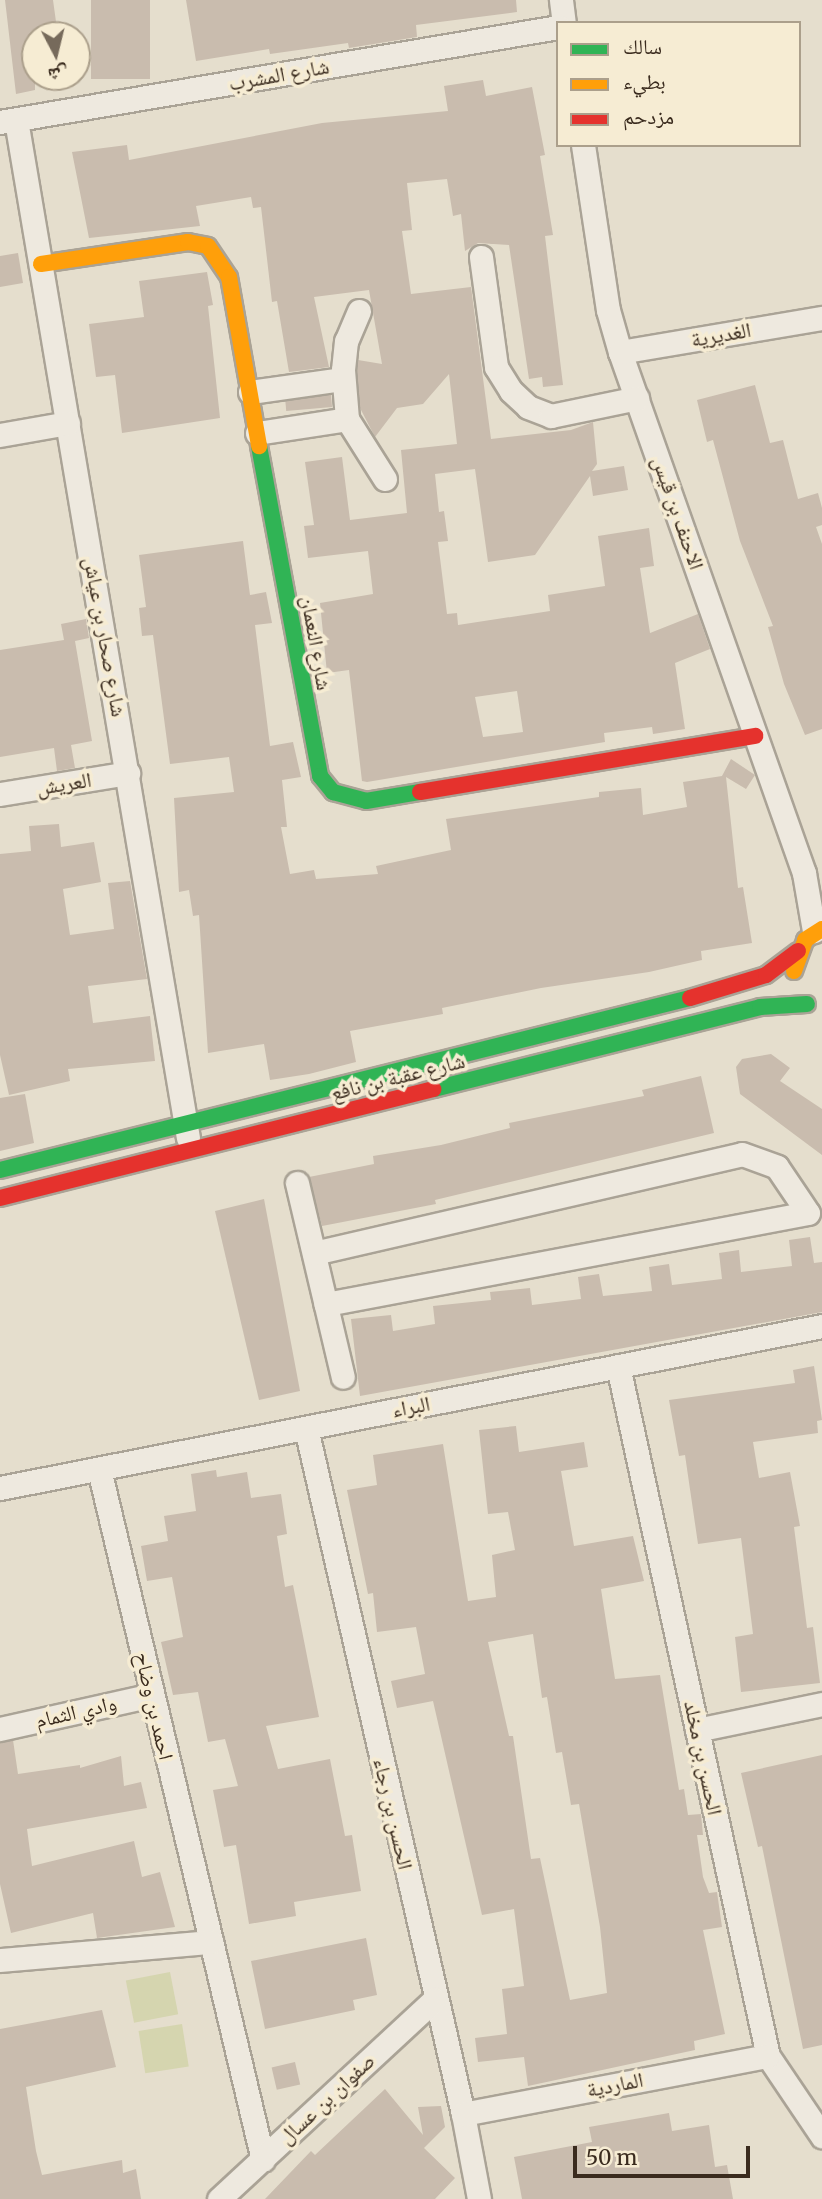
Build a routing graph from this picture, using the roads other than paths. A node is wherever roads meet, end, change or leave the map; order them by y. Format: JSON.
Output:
{"nodes":[{"id":1,"x":561,"y":0,"type":"edge"},
{"id":2,"x":564,"y":21,"type":"edge"},
{"id":3,"x":556,"y":27,"type":"edge"},
{"id":4,"x":8,"y":121,"type":"edge"},
{"id":5,"x":583,"y":147,"type":"edge"},
{"id":6,"x":481,"y":257,"type":"dead end"},
{"id":7,"x":41,"y":264,"type":"junction"},
{"id":8,"x":359,"y":311,"type":"dead end"},
{"id":9,"x":822,"y":318,"type":"edge"},
{"id":10,"x":620,"y":352,"type":"junction"},
{"id":11,"x":343,"y":379,"type":"junction"},
{"id":12,"x":250,"y":392,"type":"junction"},
{"id":13,"x":637,"y":398,"type":"junction"},
{"id":14,"x":347,"y":419,"type":"junction"},
{"id":15,"x":68,"y":423,"type":"junction"},
{"id":16,"x":257,"y":433,"type":"junction"},
{"id":17,"x":0,"y":435,"type":"edge"},
{"id":18,"x":385,"y":479,"type":"dead end"},
{"id":19,"x":755,"y":736,"type":"junction"},
{"id":20,"x":128,"y":774,"type":"junction"},
{"id":21,"x":0,"y":794,"type":"edge"},
{"id":22,"x":804,"y":873,"type":"junction"},
{"id":23,"x":822,"y":899,"type":"edge"},
{"id":24,"x":818,"y":930,"type":"edge"},
{"id":25,"x":798,"y":951,"type":"junction"},
{"id":26,"x":807,"y":1004,"type":"junction"},
{"id":27,"x":822,"y":1015,"type":"edge"},
{"id":28,"x":188,"y":1122,"type":"junction"},
{"id":29,"x":182,"y":1153,"type":"junction"},
{"id":30,"x":0,"y":1170,"type":"edge"},
{"id":31,"x":298,"y":1183,"type":"dead end"},
{"id":32,"x":0,"y":1198,"type":"edge"},
{"id":33,"x":815,"y":1212,"type":"edge"},
{"id":34,"x":314,"y":1252,"type":"junction"},
{"id":35,"x":326,"y":1304,"type":"junction"},
{"id":36,"x":822,"y":1326,"type":"edge"},
{"id":37,"x":618,"y":1366,"type":"junction"},
{"id":38,"x":342,"y":1377,"type":"dead end"},
{"id":39,"x":306,"y":1428,"type":"junction"},
{"id":40,"x":99,"y":1469,"type":"junction"},
{"id":41,"x":0,"y":1489,"type":"edge"},
{"id":42,"x":152,"y":1695,"type":"junction"},
{"id":43,"x":822,"y":1704,"type":"edge"},
{"id":44,"x":0,"y":1730,"type":"edge"},
{"id":45,"x":697,"y":1730,"type":"junction"},
{"id":46,"x":211,"y":1942,"type":"junction"},
{"id":47,"x":0,"y":1960,"type":"edge"},
{"id":48,"x":435,"y":1999,"type":"junction"},
{"id":49,"x":768,"y":2056,"type":"junction"},
{"id":50,"x":463,"y":2114,"type":"junction"},
{"id":51,"x":822,"y":2136,"type":"edge"},
{"id":52,"x":262,"y":2160,"type":"junction"},
{"id":53,"x":219,"y":2199,"type":"edge"},
{"id":54,"x":479,"y":2199,"type":"edge"}],
"edges":[{"from":1,"to":2,"type":"street"},
{"from":3,"to":4,"type":"street","name":"شارع المشرب"},
{"from":4,"to":7,"type":"street","name":"شارع صحار بن عياش"},
{"from":5,"to":10,"type":"street","name":"الاحنف بن قيس"},
{"from":6,"to":13,"type":"street"},
{"from":7,"to":12,"type":"street","name":"شارع النعمان"},
{"from":7,"to":15,"type":"street","name":"شارع صحار بن عياش"},
{"from":8,"to":11,"type":"street"},
{"from":9,"to":10,"type":"street","name":"الغديرية"},
{"from":10,"to":13,"type":"street","name":"الاحنف بن قيس"},
{"from":11,"to":12,"type":"street"},
{"from":11,"to":14,"type":"street"},
{"from":12,"to":16,"type":"street","name":"شارع النعمان"},
{"from":13,"to":19,"type":"street","name":"الاحنف بن قيس"},
{"from":14,"to":16,"type":"street"},
{"from":14,"to":18,"type":"street"},
{"from":15,"to":17,"type":"street"},
{"from":15,"to":20,"type":"street","name":"شارع صحار بن عياش"},
{"from":16,"to":19,"type":"street","name":"شارع النعمان"},
{"from":19,"to":22,"type":"street","name":"الاحنف بن قيس"},
{"from":20,"to":21,"type":"street","name":"العريش"},
{"from":20,"to":28,"type":"street","name":"شارع صحار بن عياش"},
{"from":22,"to":23,"type":"street","name":"الاحنف بن قيس"},
{"from":22,"to":24,"type":"street","name":"الاحنف بن قيس"},
{"from":24,"to":25,"type":"street","name":"شارع عقبة بن نافع"},
{"from":25,"to":26,"type":"street"},
{"from":25,"to":28,"type":"street","name":"شارع عقبة بن نافع"},
{"from":26,"to":27,"type":"street"},
{"from":26,"to":29,"type":"street","name":"شارع عقبة بن نافع"},
{"from":28,"to":29,"type":"street","name":"شارع صحار بن عياش"},
{"from":28,"to":30,"type":"street","name":"شارع عقبة بن نافع"},
{"from":29,"to":32,"type":"street","name":"شارع عقبة بن نافع"},
{"from":31,"to":34,"type":"street"},
{"from":33,"to":34,"type":"street"},
{"from":33,"to":35,"type":"street"},
{"from":34,"to":35,"type":"street"},
{"from":35,"to":38,"type":"street"},
{"from":36,"to":37,"type":"street","name":"البراء"},
{"from":37,"to":39,"type":"street","name":"البراء"},
{"from":37,"to":45,"type":"street","name":"الحسن بن مخلد"},
{"from":39,"to":40,"type":"street","name":"البراء"},
{"from":39,"to":48,"type":"street","name":"الحسن بن رجاء"},
{"from":40,"to":41,"type":"street","name":"البراء"},
{"from":40,"to":42,"type":"street","name":"احمد بن وضاح"},
{"from":42,"to":44,"type":"street","name":"وادي الثمام"},
{"from":42,"to":46,"type":"street","name":"احمد بن وضاح"},
{"from":43,"to":45,"type":"street"},
{"from":45,"to":49,"type":"street","name":"الحسن بن مخلد"},
{"from":46,"to":47,"type":"street"},
{"from":46,"to":52,"type":"street","name":"احمد بن وضاح"},
{"from":48,"to":50,"type":"street","name":"الحسن بن رجاء"},
{"from":48,"to":52,"type":"street","name":"صفوان بن عسال"},
{"from":49,"to":50,"type":"street","name":"الماردية"},
{"from":49,"to":51,"type":"street","name":"الحسن بن مخلد"},
{"from":50,"to":54,"type":"street","name":"الحسن بن رجاء"},
{"from":52,"to":53,"type":"street","name":"صفوان بن عسال"}]}
